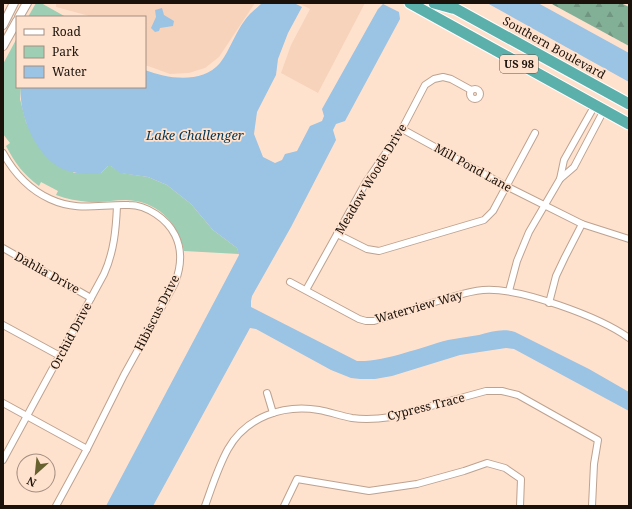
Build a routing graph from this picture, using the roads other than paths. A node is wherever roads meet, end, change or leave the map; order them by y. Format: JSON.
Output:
{"nodes":[{"id":1,"x":14,"y":3,"type":"edge"},
{"id":2,"x":27,"y":3,"type":"edge"},
{"id":3,"x":410,"y":3,"type":"edge"},
{"id":4,"x":434,"y":3,"type":"edge"},
{"id":5,"x":445,"y":3,"type":"edge"},
{"id":6,"x":457,"y":9,"type":"junction"},
{"id":7,"x":20,"y":16,"type":"edge"},
{"id":8,"x":16,"y":22,"type":"edge"},
{"id":9,"x":3,"y":25,"type":"edge"},
{"id":10,"x":5,"y":37,"type":"edge"},
{"id":11,"x":3,"y":46,"type":"edge"},
{"id":12,"x":471,"y":90,"type":"dead end"},
{"id":13,"x":629,"y":104,"type":"edge"},
{"id":14,"x":599,"y":108,"type":"junction"},
{"id":15,"x":629,"y":124,"type":"edge"},
{"id":16,"x":402,"y":129,"type":"junction"},
{"id":17,"x":535,"y":133,"type":"dead end"},
{"id":18,"x":3,"y":153,"type":"edge"},
{"id":19,"x":560,"y":179,"type":"junction"},
{"id":20,"x":506,"y":186,"type":"junction"},
{"id":21,"x":117,"y":206,"type":"junction"},
{"id":22,"x":544,"y":206,"type":"junction"},
{"id":23,"x":582,"y":224,"type":"junction"},
{"id":24,"x":337,"y":234,"type":"junction"},
{"id":25,"x":629,"y":239,"type":"edge"},
{"id":26,"x":3,"y":248,"type":"edge"},
{"id":27,"x":290,"y":282,"type":"dead end"},
{"id":28,"x":306,"y":290,"type":"junction"},
{"id":29,"x":509,"y":291,"type":"junction"},
{"id":30,"x":91,"y":298,"type":"junction"},
{"id":31,"x":549,"y":303,"type":"junction"},
{"id":32,"x":3,"y":325,"type":"edge"},
{"id":33,"x":629,"y":338,"type":"edge"},
{"id":34,"x":60,"y":356,"type":"junction"},
{"id":35,"x":267,"y":393,"type":"dead end"},
{"id":36,"x":3,"y":403,"type":"edge"},
{"id":37,"x":273,"y":413,"type":"junction"},
{"id":38,"x":27,"y":416,"type":"junction"},
{"id":39,"x":87,"y":449,"type":"junction"},
{"id":40,"x":3,"y":460,"type":"edge"},
{"id":41,"x":56,"y":506,"type":"edge"},
{"id":42,"x":205,"y":506,"type":"edge"},
{"id":43,"x":284,"y":506,"type":"edge"},
{"id":44,"x":520,"y":506,"type":"edge"},
{"id":45,"x":592,"y":506,"type":"edge"}],
"edges":[{"from":1,"to":9,"type":"street"},
{"from":2,"to":7,"type":"street"},
{"from":3,"to":14,"type":"highway","number":"US 98"},
{"from":4,"to":6,"type":"highway"},
{"from":5,"to":6,"type":"highway","name":"Southern Boulevard","number":"US 98"},
{"from":6,"to":13,"type":"highway","name":"Southern Boulevard","number":"US 98"},
{"from":8,"to":10,"type":"street"},
{"from":10,"to":11,"type":"street"},
{"from":12,"to":16,"type":"street","name":"Meadow Woode Drive"},
{"from":14,"to":15,"type":"highway","number":"US 98"},
{"from":14,"to":19,"type":"street"},
{"from":14,"to":19,"type":"street"},
{"from":16,"to":20,"type":"street","name":"Mill Pond Lane"},
{"from":16,"to":24,"type":"street","name":"Meadow Woode Drive"},
{"from":17,"to":20,"type":"street"},
{"from":18,"to":21,"type":"street","name":"Hibiscus Drive"},
{"from":19,"to":22,"type":"street"},
{"from":20,"to":22,"type":"street","name":"Mill Pond Lane"},
{"from":20,"to":24,"type":"street"},
{"from":21,"to":30,"type":"street","name":"Orchid Drive"},
{"from":21,"to":39,"type":"street","name":"Hibiscus Drive"},
{"from":22,"to":23,"type":"street","name":"Mill Pond Lane"},
{"from":22,"to":29,"type":"street"},
{"from":23,"to":25,"type":"street","name":"Mill Pond Lane"},
{"from":23,"to":31,"type":"street"},
{"from":24,"to":28,"type":"street","name":"Meadow Woode Drive"},
{"from":26,"to":30,"type":"street","name":"Dahlia Drive"},
{"from":27,"to":28,"type":"street","name":"Waterview Way"},
{"from":28,"to":29,"type":"street","name":"Waterview Way"},
{"from":29,"to":31,"type":"street","name":"Waterview Way"},
{"from":30,"to":34,"type":"street","name":"Orchid Drive"},
{"from":31,"to":33,"type":"street","name":"Waterview Way"},
{"from":32,"to":34,"type":"street"},
{"from":34,"to":38,"type":"street","name":"Orchid Drive"},
{"from":35,"to":37,"type":"street"},
{"from":36,"to":38,"type":"street"},
{"from":37,"to":42,"type":"street","name":"Cypress Trace"},
{"from":37,"to":45,"type":"street","name":"Cypress Trace"},
{"from":38,"to":39,"type":"street"},
{"from":38,"to":40,"type":"street","name":"Orchid Drive"},
{"from":39,"to":41,"type":"street","name":"Hibiscus Drive"},
{"from":43,"to":44,"type":"street"}]}
